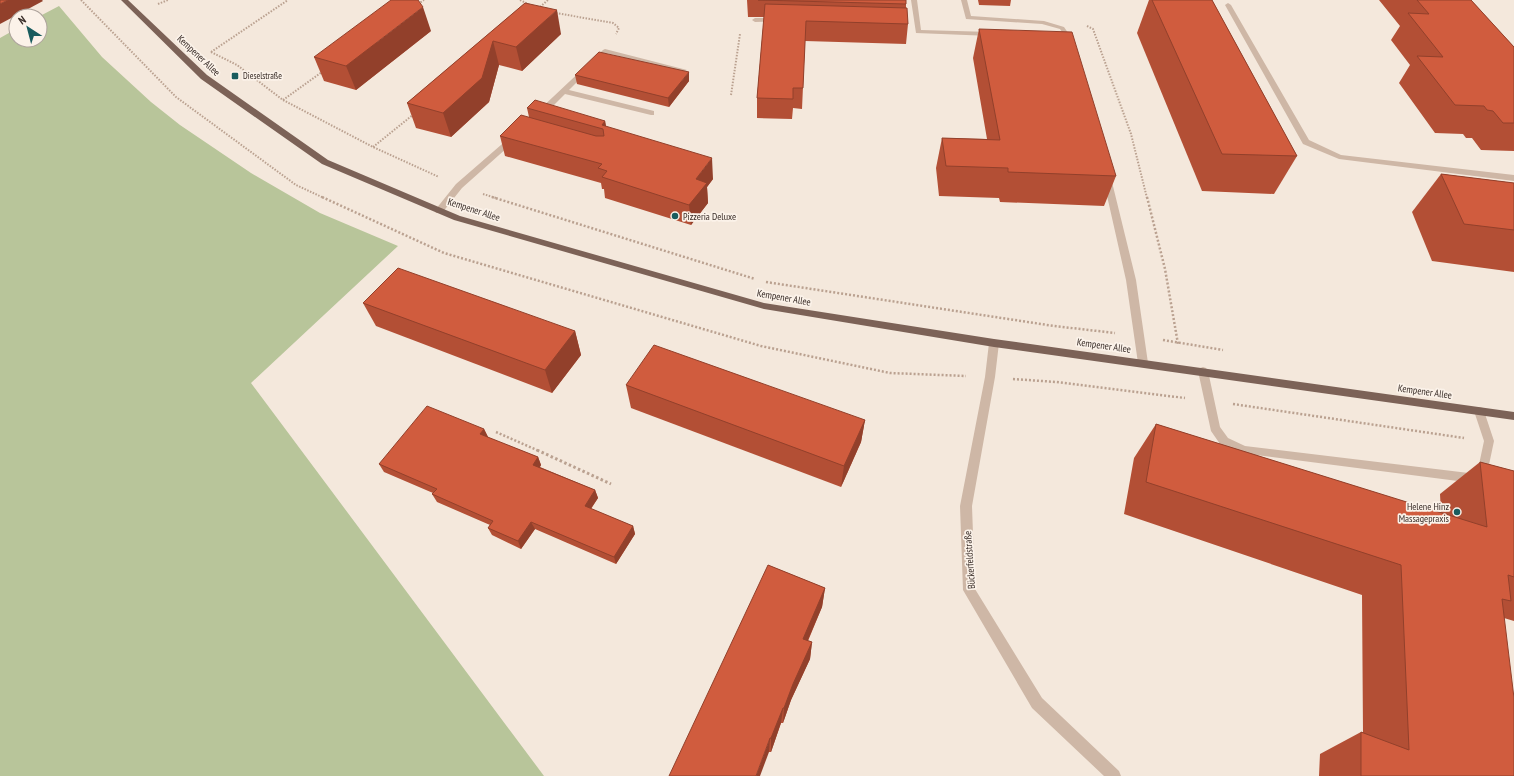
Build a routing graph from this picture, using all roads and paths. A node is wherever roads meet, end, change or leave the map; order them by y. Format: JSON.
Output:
{"nodes":[{"id":1,"x":124,"y":0,"type":"edge"},
{"id":2,"x":288,"y":0,"type":"edge"},
{"id":3,"x":424,"y":0,"type":"edge"},
{"id":4,"x":520,"y":0,"type":"edge"},
{"id":5,"x":548,"y":0,"type":"edge"},
{"id":6,"x":914,"y":0,"type":"edge"},
{"id":7,"x":964,"y":0,"type":"edge"},
{"id":8,"x":156,"y":4,"type":"dead end"},
{"id":9,"x":417,"y":5,"type":"edge"},
{"id":10,"x":1228,"y":5,"type":"dead end"},
{"id":11,"x":532,"y":6,"type":"edge"},
{"id":12,"x":161,"y":9,"type":"dead end"},
{"id":13,"x":545,"y":10,"type":"edge"},
{"id":14,"x":551,"y":12,"type":"edge"},
{"id":15,"x":755,"y":20,"type":"joint"},
{"id":16,"x":786,"y":21,"type":"edge"},
{"id":17,"x":909,"y":25,"type":"edge"},
{"id":18,"x":916,"y":25,"type":"junction"},
{"id":19,"x":1086,"y":26,"type":"dead end"},
{"id":20,"x":995,"y":34,"type":"edge"},
{"id":21,"x":1066,"y":44,"type":"edge"},
{"id":22,"x":206,"y":47,"type":"dead end"},
{"id":23,"x":605,"y":51,"type":"junction"},
{"id":24,"x":211,"y":52,"type":"junction"},
{"id":25,"x":328,"y":68,"type":"edge"},
{"id":26,"x":683,"y":70,"type":"edge"},
{"id":27,"x":564,"y":90,"type":"junction"},
{"id":28,"x":731,"y":95,"type":"dead end"},
{"id":29,"x":283,"y":100,"type":"junction"},
{"id":30,"x":418,"y":111,"type":"edge"},
{"id":31,"x":651,"y":112,"type":"dead end"},
{"id":32,"x":533,"y":120,"type":"edge"},
{"id":33,"x":517,"y":135,"type":"edge"},
{"id":34,"x":373,"y":147,"type":"junction"},
{"id":35,"x":1104,"y":166,"type":"edge"},
{"id":36,"x":1514,"y":178,"type":"edge"},
{"id":37,"x":459,"y":186,"type":"junction"},
{"id":38,"x":440,"y":211,"type":"junction"},
{"id":39,"x":758,"y":280,"type":"dead end"},
{"id":40,"x":766,"y":282,"type":"dead end"},
{"id":41,"x":1140,"y":336,"type":"junction"},
{"id":42,"x":994,"y":343,"type":"junction"},
{"id":43,"x":1178,"y":343,"type":"junction"},
{"id":44,"x":1224,"y":350,"type":"dead end"},
{"id":45,"x":1144,"y":363,"type":"junction"},
{"id":46,"x":1181,"y":368,"type":"junction"},
{"id":47,"x":1204,"y":371,"type":"junction"},
{"id":48,"x":1480,"y":411,"type":"junction"},
{"id":49,"x":1514,"y":416,"type":"edge"},
{"id":50,"x":496,"y":432,"type":"dead end"},
{"id":51,"x":611,"y":484,"type":"dead end"},
{"id":52,"x":1114,"y":776,"type":"edge"}],
"edges":[{"from":1,"to":38,"type":"main road","name":"Kempener Allee"},
{"from":2,"to":24,"type":"path"},
{"from":3,"to":9,"type":"path"},
{"from":4,"to":11,"type":"path"},
{"from":5,"to":13,"type":"path"},
{"from":6,"to":18,"type":"street"},
{"from":7,"to":21,"type":"street"},
{"from":8,"to":12,"type":"path"},
{"from":10,"to":36,"type":"street"},
{"from":14,"to":23,"type":"path"},
{"from":15,"to":16,"type":"street"},
{"from":15,"to":28,"type":"path"},
{"from":17,"to":18,"type":"street"},
{"from":18,"to":20,"type":"street"},
{"from":19,"to":43,"type":"path"},
{"from":22,"to":24,"type":"path"},
{"from":23,"to":26,"type":"street"},
{"from":23,"to":27,"type":"street"},
{"from":24,"to":29,"type":"path"},
{"from":25,"to":29,"type":"path"},
{"from":27,"to":31,"type":"street"},
{"from":27,"to":32,"type":"street"},
{"from":29,"to":34,"type":"path"},
{"from":30,"to":34,"type":"path"},
{"from":33,"to":37,"type":"street"},
{"from":34,"to":37,"type":"path"},
{"from":35,"to":41,"type":"street"},
{"from":37,"to":38,"type":"street"},
{"from":37,"to":39,"type":"path"},
{"from":38,"to":42,"type":"main road","name":"Kempener Allee"},
{"from":40,"to":41,"type":"path"},
{"from":41,"to":43,"type":"path"},
{"from":41,"to":45,"type":"street"},
{"from":42,"to":45,"type":"main road","name":"Kempener Allee"},
{"from":42,"to":52,"type":"street","name":"Bückerfeldstraße"},
{"from":43,"to":44,"type":"path"},
{"from":43,"to":46,"type":"path"},
{"from":45,"to":46,"type":"main road","name":"Kempener Allee"},
{"from":46,"to":47,"type":"main road","name":"Kempener Allee"},
{"from":47,"to":48,"type":"main road","name":"Kempener Allee"},
{"from":47,"to":48,"type":"street"},
{"from":48,"to":49,"type":"main road","name":"Kempener Allee"},
{"from":50,"to":51,"type":"path"}]}
